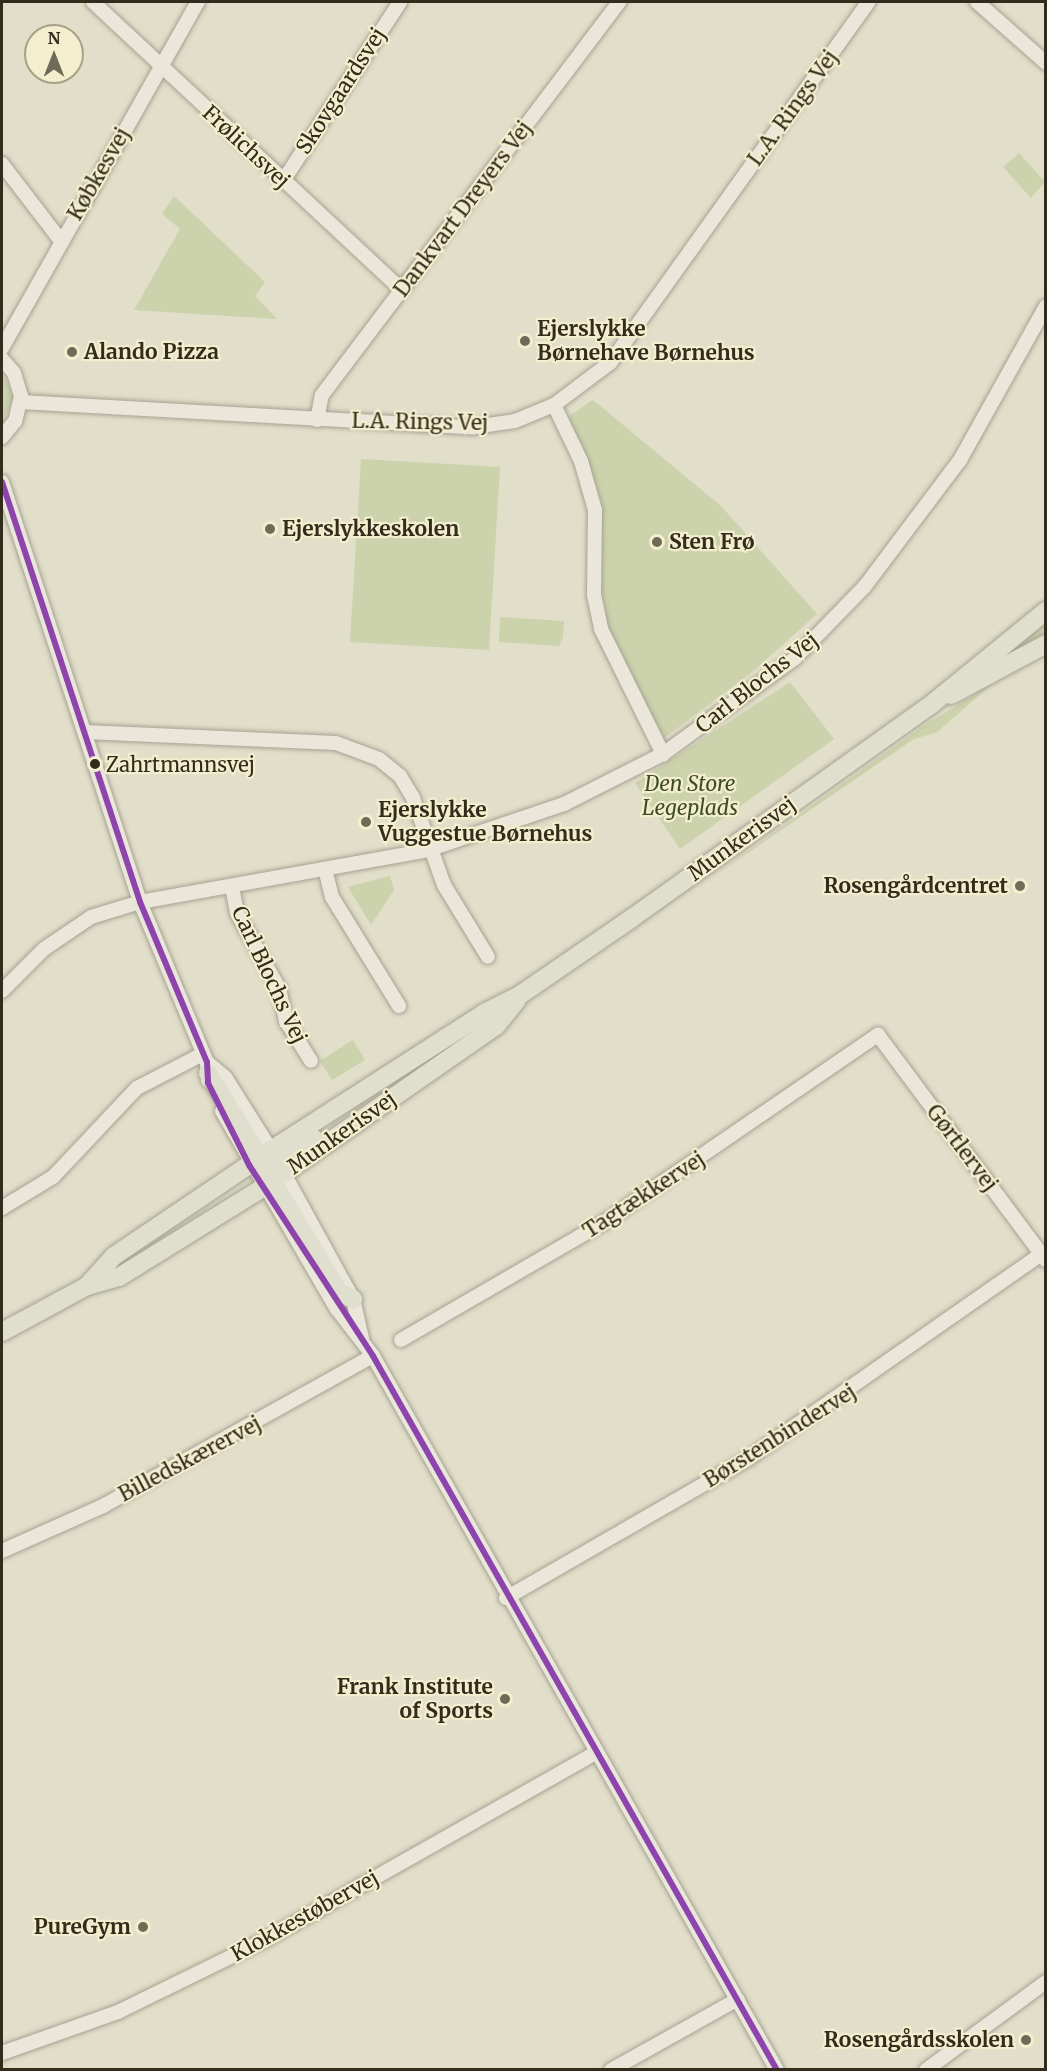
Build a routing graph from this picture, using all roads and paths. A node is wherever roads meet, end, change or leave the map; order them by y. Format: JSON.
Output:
{"nodes":[{"id":1,"x":93,"y":2,"type":"edge"},
{"id":2,"x":198,"y":2,"type":"edge"},
{"id":3,"x":400,"y":2,"type":"edge"},
{"id":4,"x":619,"y":2,"type":"edge"},
{"id":5,"x":868,"y":2,"type":"edge"},
{"id":6,"x":977,"y":2,"type":"edge"},
{"id":7,"x":1046,"y":63,"type":"edge"},
{"id":8,"x":161,"y":66,"type":"junction"},
{"id":9,"x":2,"y":164,"type":"edge"},
{"id":10,"x":283,"y":181,"type":"junction"},
{"id":11,"x":61,"y":241,"type":"junction"},
{"id":12,"x":402,"y":290,"type":"junction"},
{"id":13,"x":1046,"y":306,"type":"edge"},
{"id":14,"x":2,"y":348,"type":"edge"},
{"id":15,"x":2,"y":359,"type":"edge"},
{"id":16,"x":20,"y":402,"type":"junction"},
{"id":17,"x":554,"y":405,"type":"junction"},
{"id":18,"x":317,"y":420,"type":"junction"},
{"id":19,"x":2,"y":437,"type":"edge"},
{"id":20,"x":2,"y":482,"type":"edge"},
{"id":21,"x":1046,"y":611,"type":"edge"},
{"id":22,"x":1046,"y":644,"type":"edge"},
{"id":23,"x":933,"y":703,"type":"junction"},
{"id":24,"x":85,"y":732,"type":"junction"},
{"id":25,"x":663,"y":754,"type":"junction"},
{"id":26,"x":428,"y":850,"type":"junction"},
{"id":27,"x":325,"y":869,"type":"junction"},
{"id":28,"x":232,"y":887,"type":"junction"},
{"id":29,"x":140,"y":902,"type":"junction"},
{"id":30,"x":488,"y":957,"type":"dead end"},
{"id":31,"x":2,"y":991,"type":"edge"},
{"id":32,"x":520,"y":995,"type":"junction"},
{"id":33,"x":399,"y":1006,"type":"dead end"},
{"id":34,"x":878,"y":1035,"type":"joint"},
{"id":35,"x":311,"y":1061,"type":"dead end"},
{"id":36,"x":206,"y":1063,"type":"junction"},
{"id":37,"x":267,"y":1169,"type":"junction"},
{"id":38,"x":2,"y":1208,"type":"edge"},
{"id":39,"x":1043,"y":1257,"type":"edge"},
{"id":40,"x":87,"y":1286,"type":"junction"},
{"id":41,"x":353,"y":1299,"type":"joint"},
{"id":42,"x":2,"y":1332,"type":"edge"},
{"id":43,"x":401,"y":1340,"type":"dead end"},
{"id":44,"x":363,"y":1342,"type":"junction"},
{"id":45,"x":372,"y":1356,"type":"junction"},
{"id":46,"x":2,"y":1551,"type":"edge"},
{"id":47,"x":506,"y":1598,"type":"junction"},
{"id":48,"x":596,"y":1753,"type":"junction"},
{"id":49,"x":1046,"y":1982,"type":"edge"},
{"id":50,"x":738,"y":1999,"type":"junction"},
{"id":51,"x":2,"y":2053,"type":"edge"},
{"id":52,"x":610,"y":2070,"type":"edge"},
{"id":53,"x":777,"y":2070,"type":"edge"},
{"id":54,"x":926,"y":2070,"type":"edge"}],
"edges":[{"from":1,"to":8,"type":"street","name":"Frølichsvej"},
{"from":2,"to":8,"type":"street","name":"Købkesvej"},
{"from":3,"to":10,"type":"street","name":"Skovgaardsvej"},
{"from":4,"to":12,"type":"street","name":"Dankvart Dreyers Vej"},
{"from":5,"to":17,"type":"street","name":"L.A. Rings Vej"},
{"from":6,"to":7,"type":"street"},
{"from":8,"to":10,"type":"street","name":"Frølichsvej"},
{"from":8,"to":11,"type":"street","name":"Købkesvej"},
{"from":9,"to":11,"type":"street"},
{"from":10,"to":12,"type":"street","name":"Frølichsvej"},
{"from":11,"to":14,"type":"street","name":"Købkesvej"},
{"from":12,"to":18,"type":"street","name":"Dankvart Dreyers Vej"},
{"from":13,"to":25,"type":"street","name":"Carl Blochs Vej"},
{"from":15,"to":16,"type":"street"},
{"from":16,"to":18,"type":"street","name":"L.A. Rings Vej"},
{"from":16,"to":19,"type":"street"},
{"from":17,"to":18,"type":"street","name":"L.A. Rings Vej"},
{"from":17,"to":25,"type":"street"},
{"from":20,"to":24,"type":"street"},
{"from":21,"to":23,"type":"main road","name":"Munkerisvej"},
{"from":22,"to":23,"type":"main road","name":"Munkerisvej"},
{"from":23,"to":32,"type":"main road","name":"Munkerisvej"},
{"from":24,"to":26,"type":"street"},
{"from":24,"to":29,"type":"street"},
{"from":25,"to":26,"type":"street","name":"Carl Blochs Vej"},
{"from":26,"to":27,"type":"street","name":"Carl Blochs Vej"},
{"from":26,"to":30,"type":"street"},
{"from":27,"to":28,"type":"street","name":"Carl Blochs Vej"},
{"from":27,"to":33,"type":"street"},
{"from":28,"to":29,"type":"street","name":"Carl Blochs Vej"},
{"from":28,"to":35,"type":"street","name":"Carl Blochs Vej"},
{"from":29,"to":31,"type":"street","name":"Carl Blochs Vej"},
{"from":29,"to":36,"type":"street"},
{"from":32,"to":37,"type":"main road","name":"Munkerisvej"},
{"from":32,"to":37,"type":"main road","name":"Munkerisvej"},
{"from":34,"to":39,"type":"street","name":"Gørtlervej"},
{"from":34,"to":43,"type":"street","name":"Tagtækkervej"},
{"from":36,"to":37,"type":"main road"},
{"from":36,"to":38,"type":"street"},
{"from":37,"to":40,"type":"main road","name":"Munkerisvej"},
{"from":37,"to":40,"type":"main road","name":"Munkerisvej"},
{"from":37,"to":41,"type":"main road"},
{"from":37,"to":44,"type":"street"},
{"from":39,"to":47,"type":"street","name":"Børstenbindervej"},
{"from":40,"to":42,"type":"main road","name":"Munkerisvej"},
{"from":41,"to":44,"type":"street"},
{"from":44,"to":45,"type":"street"},
{"from":45,"to":46,"type":"street","name":"Billedskærervej"},
{"from":45,"to":47,"type":"street"},
{"from":47,"to":48,"type":"street"},
{"from":48,"to":50,"type":"street"},
{"from":48,"to":51,"type":"street","name":"Klokkestøbervej"},
{"from":49,"to":54,"type":"street"},
{"from":50,"to":52,"type":"street"},
{"from":50,"to":53,"type":"street"}]}
